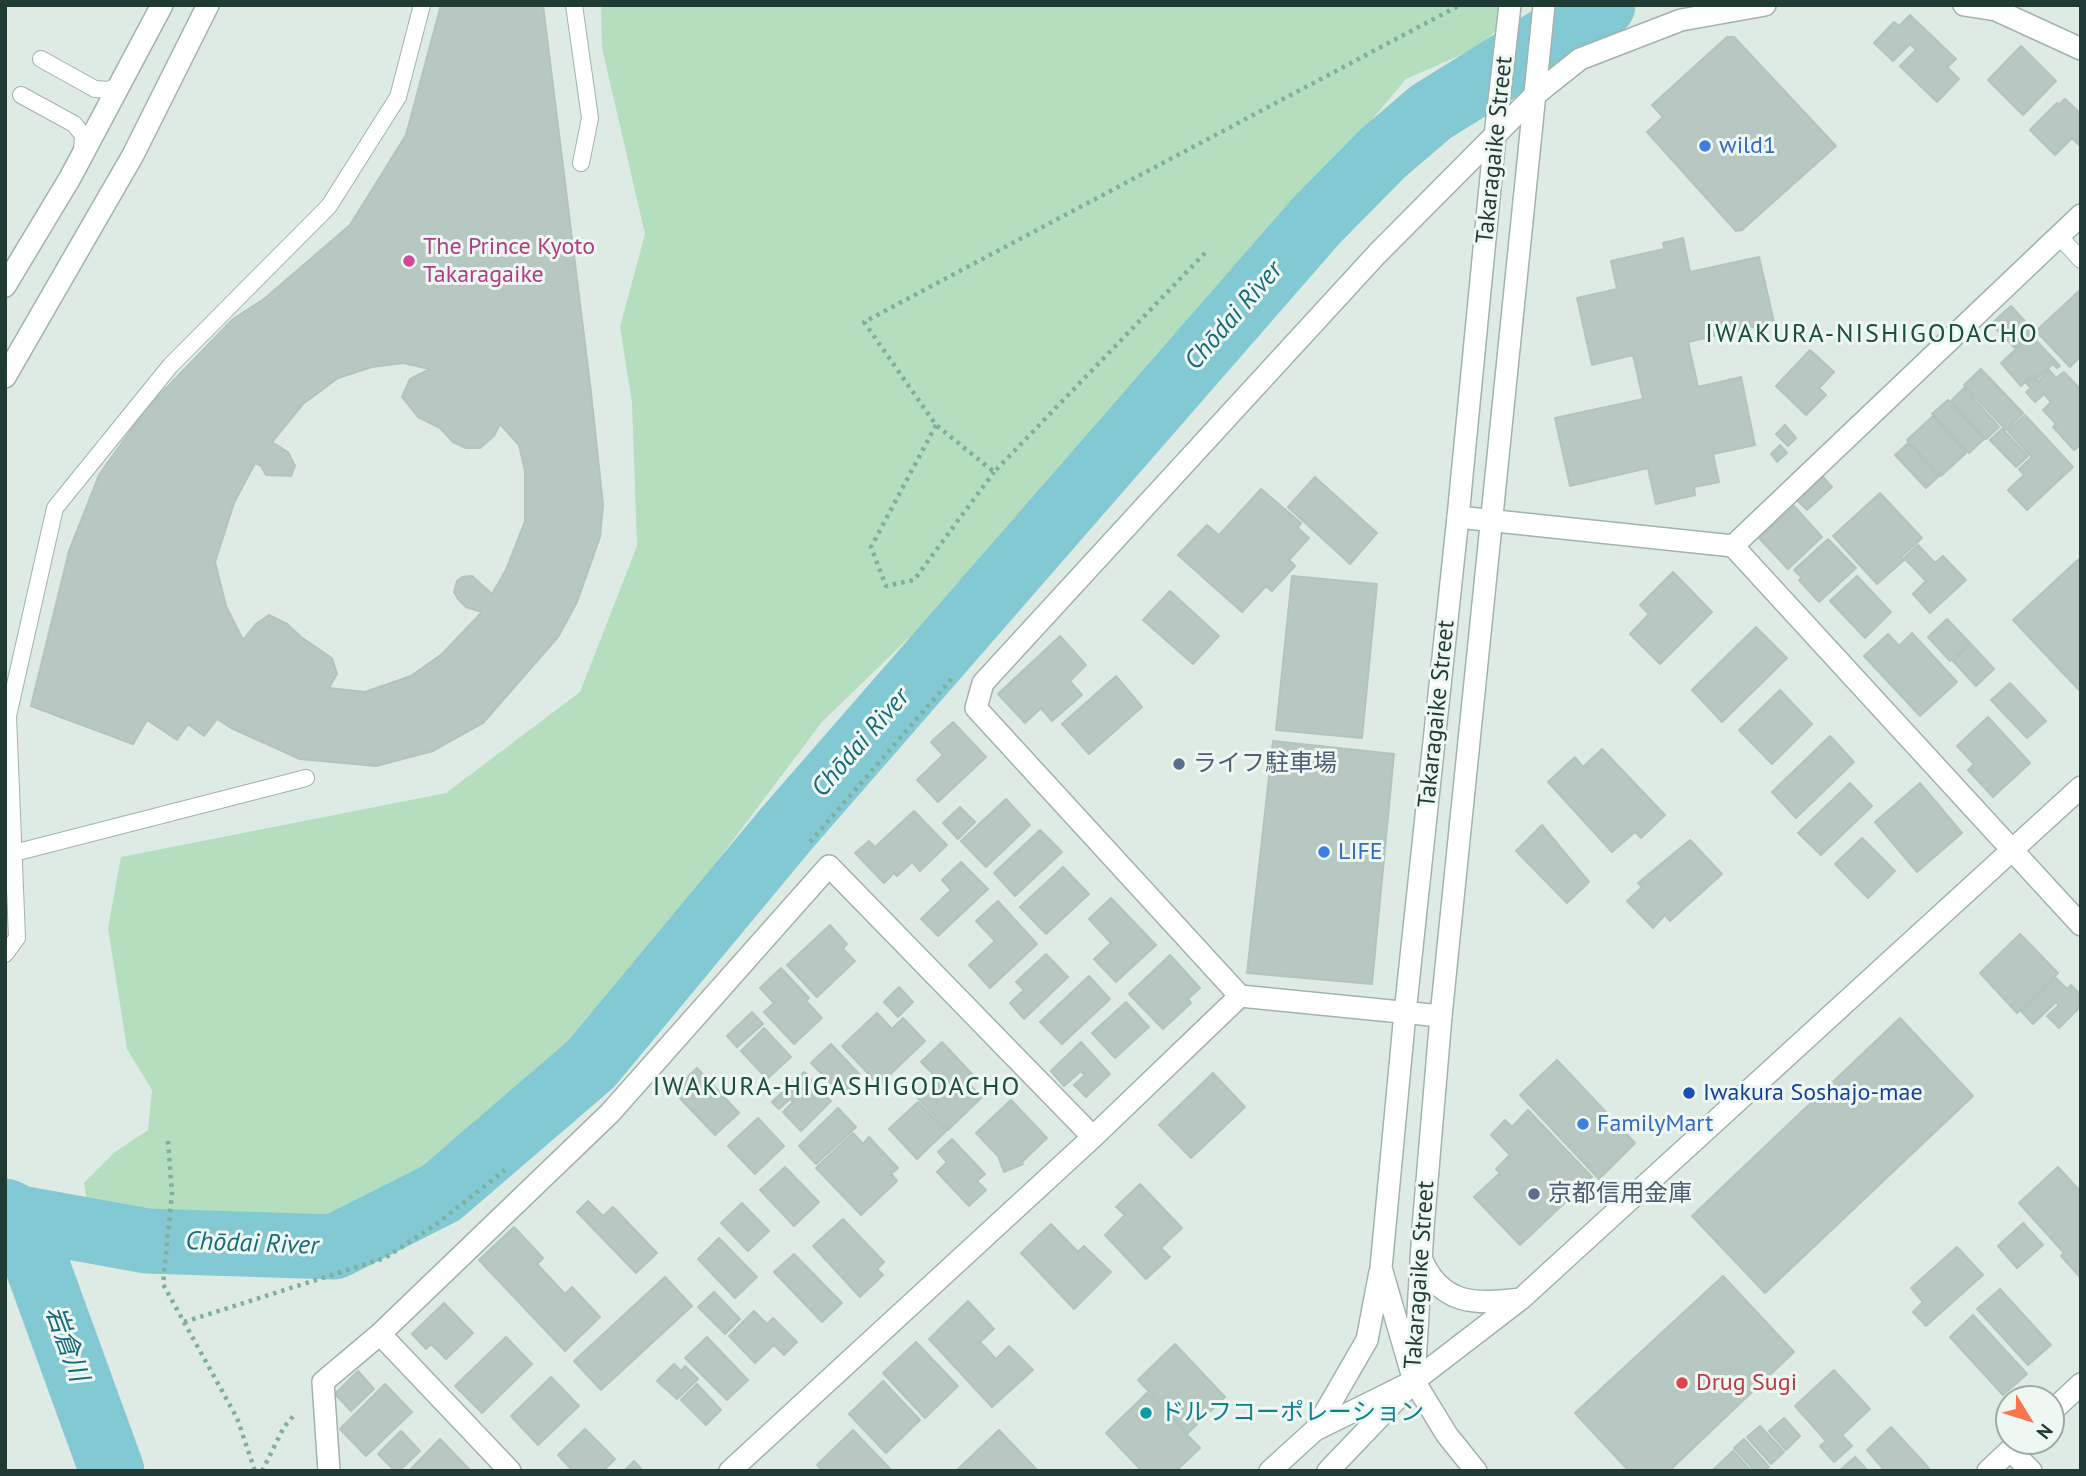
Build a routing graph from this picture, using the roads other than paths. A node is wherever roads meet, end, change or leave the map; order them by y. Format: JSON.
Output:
{"nodes":[{"id":1,"x":162,"y":5,"type":"edge"},
{"id":2,"x":208,"y":5,"type":"edge"},
{"id":3,"x":422,"y":5,"type":"edge"},
{"id":4,"x":574,"y":5,"type":"edge"},
{"id":5,"x":1510,"y":5,"type":"edge"},
{"id":6,"x":1765,"y":5,"type":"edge"},
{"id":7,"x":1964,"y":5,"type":"edge"},
{"id":8,"x":1544,"y":7,"type":"edge"},
{"id":9,"x":2081,"y":50,"type":"edge"},
{"id":10,"x":41,"y":59,"type":"dead end"},
{"id":11,"x":121,"y":84,"type":"junction"},
{"id":12,"x":1536,"y":94,"type":"junction"},
{"id":13,"x":21,"y":95,"type":"dead end"},
{"id":14,"x":1495,"y":136,"type":"junction"},
{"id":15,"x":82,"y":155,"type":"junction"},
{"id":16,"x":581,"y":163,"type":"dead end"},
{"id":17,"x":2081,"y":215,"type":"edge"},
{"id":18,"x":2059,"y":236,"type":"junction"},
{"id":19,"x":2081,"y":260,"type":"edge"},
{"id":20,"x":5,"y":286,"type":"edge"},
{"id":21,"x":5,"y":377,"type":"edge"},
{"id":22,"x":1458,"y":517,"type":"junction"},
{"id":23,"x":1492,"y":519,"type":"junction"},
{"id":24,"x":1733,"y":546,"type":"junction"},
{"id":25,"x":306,"y":778,"type":"dead end"},
{"id":26,"x":2081,"y":787,"type":"edge"},
{"id":27,"x":2013,"y":851,"type":"junction"},
{"id":28,"x":14,"y":853,"type":"junction"},
{"id":29,"x":2081,"y":925,"type":"edge"},
{"id":30,"x":5,"y":954,"type":"edge"},
{"id":31,"x":1240,"y":996,"type":"junction"},
{"id":32,"x":1405,"y":1013,"type":"junction"},
{"id":33,"x":1441,"y":1016,"type":"junction"},
{"id":34,"x":1093,"y":1137,"type":"junction"},
{"id":35,"x":1421,"y":1258,"type":"junction"},
{"id":36,"x":1381,"y":1268,"type":"junction"},
{"id":37,"x":1522,"y":1298,"type":"junction"},
{"id":38,"x":380,"y":1334,"type":"junction"},
{"id":39,"x":1414,"y":1381,"type":"junction"},
{"id":40,"x":2081,"y":1384,"type":"edge"},
{"id":41,"x":2065,"y":1399,"type":"edge"},
{"id":42,"x":1315,"y":1430,"type":"junction"},
{"id":43,"x":2005,"y":1455,"type":"edge"},
{"id":44,"x":2021,"y":1455,"type":"edge"},
{"id":45,"x":330,"y":1471,"type":"edge"},
{"id":46,"x":510,"y":1471,"type":"edge"},
{"id":47,"x":730,"y":1471,"type":"edge"},
{"id":48,"x":1270,"y":1471,"type":"edge"},
{"id":49,"x":1328,"y":1471,"type":"edge"},
{"id":50,"x":1476,"y":1471,"type":"edge"},
{"id":51,"x":1988,"y":1471,"type":"edge"},
{"id":52,"x":2031,"y":1471,"type":"edge"}],
"edges":[{"from":1,"to":11,"type":"street"},
{"from":2,"to":21,"type":"street"},
{"from":3,"to":28,"type":"lane"},
{"from":4,"to":16,"type":"lane"},
{"from":5,"to":14,"type":"street","name":"Takaragaike Street"},
{"from":6,"to":12,"type":"street"},
{"from":7,"to":9,"type":"street"},
{"from":8,"to":12,"type":"street","name":"Takaragaike Street"},
{"from":10,"to":11,"type":"lane"},
{"from":11,"to":15,"type":"street"},
{"from":12,"to":14,"type":"street"},
{"from":12,"to":23,"type":"street","name":"Takaragaike Street"},
{"from":13,"to":15,"type":"lane"},
{"from":14,"to":22,"type":"street","name":"Takaragaike Street"},
{"from":14,"to":31,"type":"street"},
{"from":15,"to":20,"type":"street"},
{"from":17,"to":18,"type":"street"},
{"from":18,"to":19,"type":"lane"},
{"from":18,"to":24,"type":"street"},
{"from":22,"to":23,"type":"street"},
{"from":22,"to":32,"type":"street","name":"Takaragaike Street"},
{"from":23,"to":24,"type":"street"},
{"from":23,"to":33,"type":"street","name":"Takaragaike Street"},
{"from":24,"to":27,"type":"street"},
{"from":25,"to":28,"type":"lane"},
{"from":26,"to":27,"type":"street"},
{"from":27,"to":29,"type":"street"},
{"from":27,"to":37,"type":"street"},
{"from":28,"to":30,"type":"lane"},
{"from":31,"to":32,"type":"street"},
{"from":31,"to":34,"type":"street"},
{"from":32,"to":33,"type":"street"},
{"from":32,"to":36,"type":"street","name":"Takaragaike Street"},
{"from":33,"to":35,"type":"street","name":"Takaragaike Street"},
{"from":34,"to":38,"type":"street"},
{"from":34,"to":47,"type":"street"},
{"from":35,"to":37,"type":"street"},
{"from":35,"to":39,"type":"street","name":"Takaragaike Street"},
{"from":36,"to":39,"type":"street","name":"Takaragaike Street"},
{"from":36,"to":42,"type":"street"},
{"from":37,"to":39,"type":"street"},
{"from":38,"to":45,"type":"street"},
{"from":38,"to":46,"type":"street"},
{"from":39,"to":42,"type":"street"},
{"from":39,"to":49,"type":"street"},
{"from":39,"to":50,"type":"street"},
{"from":40,"to":41,"type":"street"},
{"from":42,"to":48,"type":"street"},
{"from":43,"to":51,"type":"street"},
{"from":44,"to":52,"type":"street"}]}
